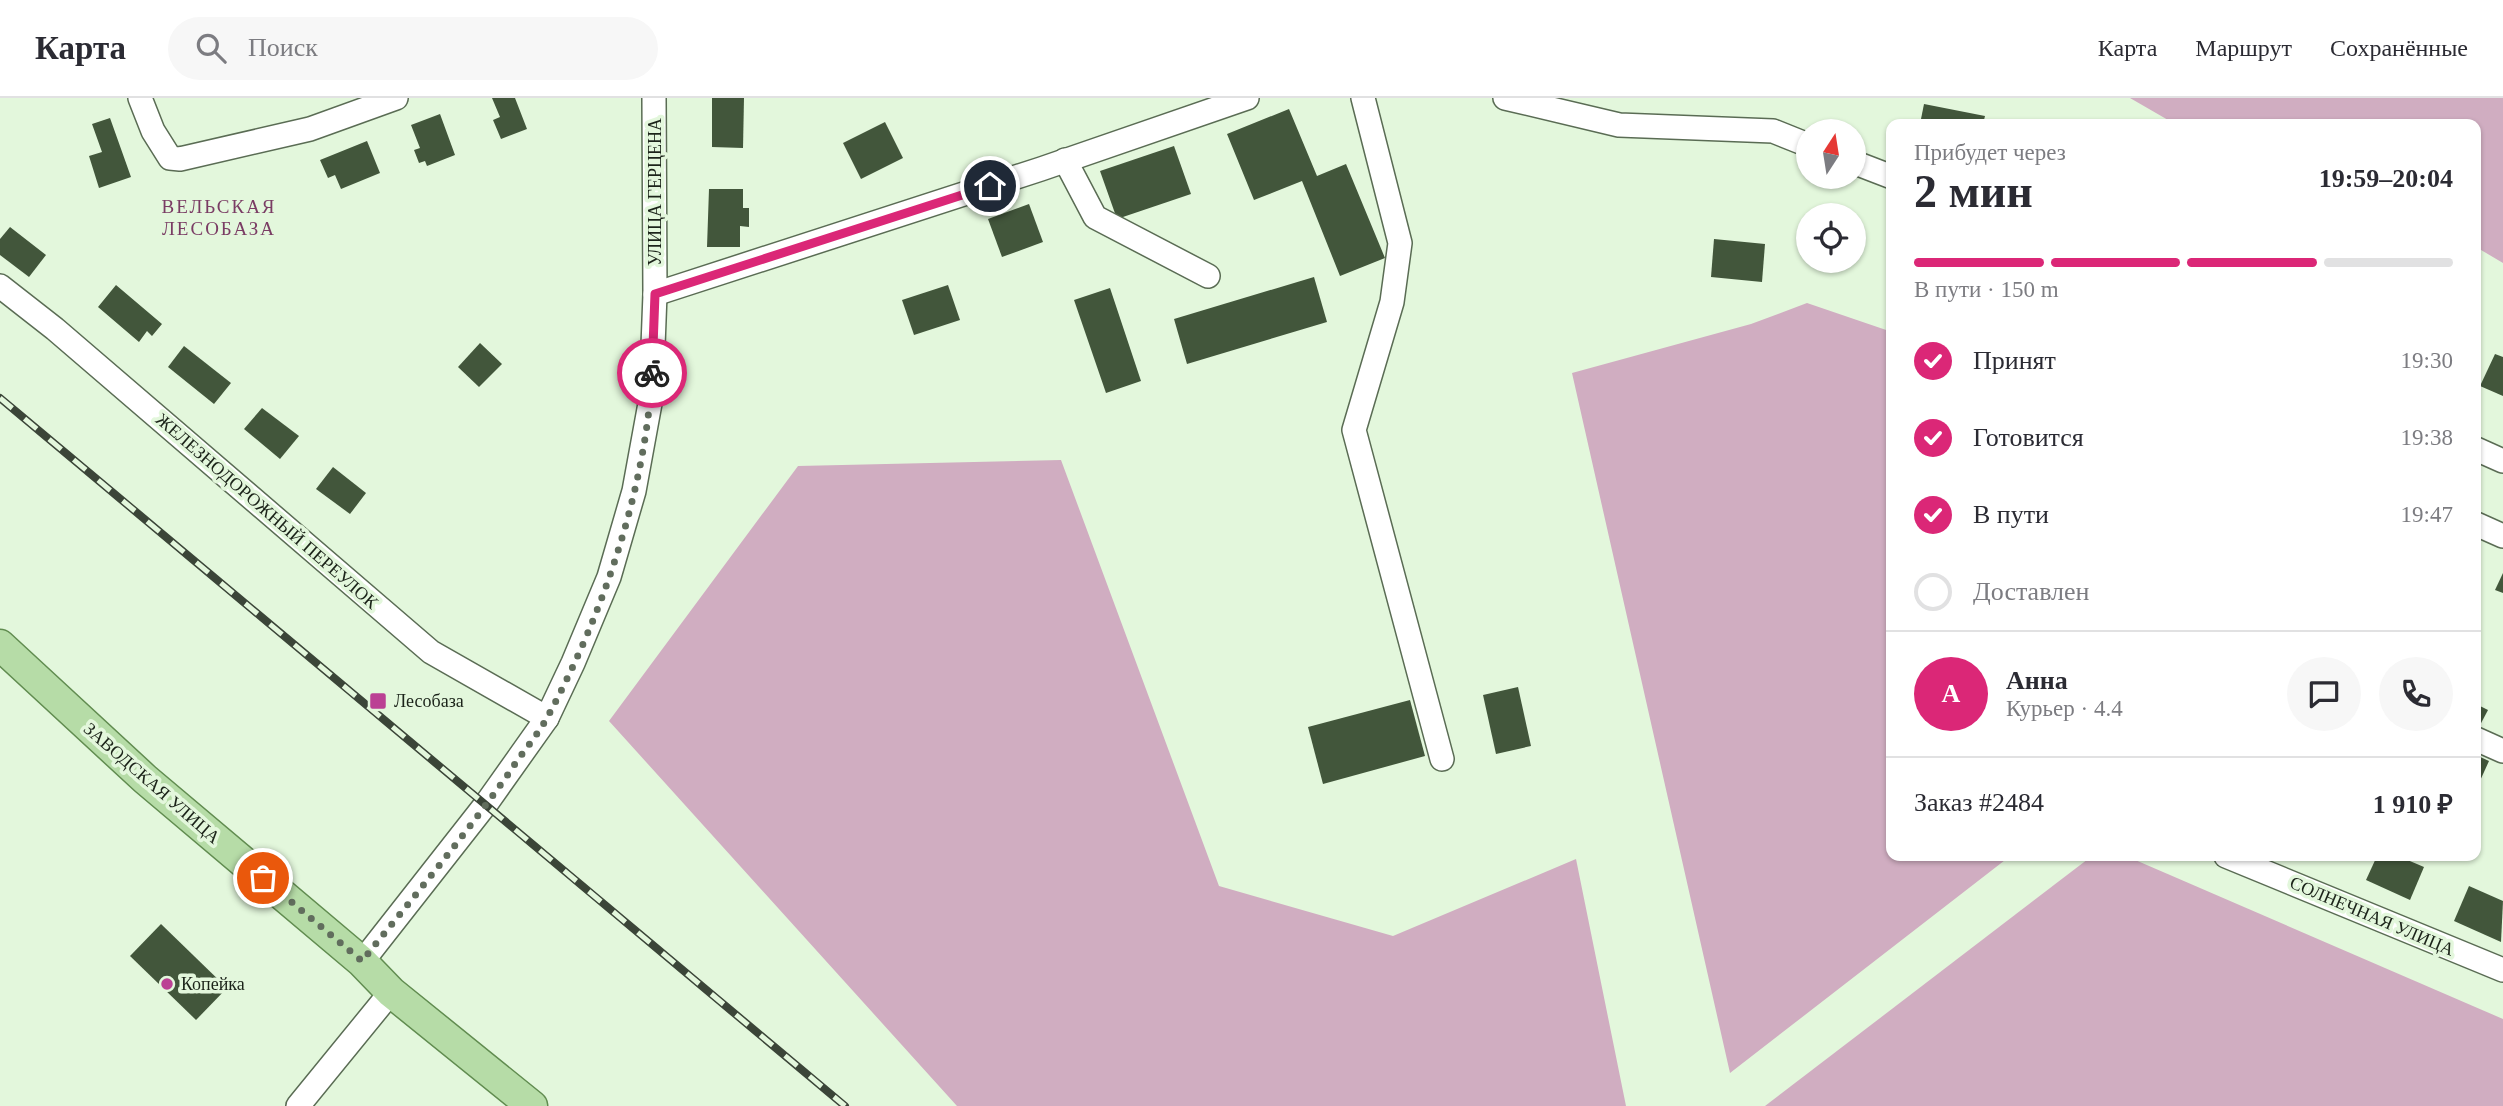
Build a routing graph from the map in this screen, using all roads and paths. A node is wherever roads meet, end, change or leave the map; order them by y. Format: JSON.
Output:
{"nodes":[{"id":1,"x":139,"y":98,"type":"edge"},
{"id":2,"x":396,"y":98,"type":"edge"},
{"id":3,"x":654,"y":98,"type":"edge"},
{"id":4,"x":1247,"y":98,"type":"edge"},
{"id":5,"x":1363,"y":98,"type":"edge"},
{"id":6,"x":1505,"y":98,"type":"edge"},
{"id":7,"x":1198,"y":106,"type":"edge"},
{"id":8,"x":1796,"y":140,"type":"edge"},
{"id":9,"x":1065,"y":160,"type":"junction"},
{"id":10,"x":1866,"y":167,"type":"edge"},
{"id":11,"x":1886,"y":175,"type":"edge"},
{"id":12,"x":1208,"y":276,"type":"dead end"},
{"id":13,"x":0,"y":286,"type":"edge"},
{"id":14,"x":655,"y":294,"type":"junction"},
{"id":15,"x":2481,"y":451,"type":"edge"},
{"id":16,"x":2503,"y":461,"type":"edge"},
{"id":17,"x":2481,"y":526,"type":"edge"},
{"id":18,"x":2503,"y":536,"type":"edge"},
{"id":19,"x":0,"y":645,"type":"edge"},
{"id":20,"x":547,"y":718,"type":"junction"},
{"id":21,"x":2481,"y":741,"type":"edge"},
{"id":22,"x":2503,"y":751,"type":"edge"},
{"id":23,"x":1442,"y":759,"type":"dead end"},
{"id":24,"x":2244,"y":861,"type":"edge"},
{"id":25,"x":362,"y":961,"type":"junction"},
{"id":26,"x":2503,"y":970,"type":"edge"},
{"id":27,"x":390,"y":992,"type":"junction"},
{"id":28,"x":298,"y":1106,"type":"edge"},
{"id":29,"x":532,"y":1106,"type":"edge"}],
"edges":[{"from":1,"to":2,"type":"street"},
{"from":3,"to":14,"type":"street","name":"УЛИЦА ГЕРЦЕНА"},
{"from":4,"to":7,"type":"street"},
{"from":5,"to":23,"type":"street"},
{"from":6,"to":8,"type":"street"},
{"from":7,"to":9,"type":"street"},
{"from":9,"to":12,"type":"street"},
{"from":9,"to":14,"type":"street"},
{"from":10,"to":11,"type":"street"},
{"from":13,"to":20,"type":"street","name":"ЖЕЛЕЗНОДОРОЖНЫЙ ПЕРЕУЛОК"},
{"from":14,"to":20,"type":"street","name":"УЛИЦА ГЕРЦЕНА"},
{"from":15,"to":16,"type":"street"},
{"from":17,"to":18,"type":"street"},
{"from":19,"to":25,"type":"main road","name":"ЗАВОДСКАЯ УЛИЦА"},
{"from":20,"to":25,"type":"street","name":"УЛИЦА ГЕРЦЕНА"},
{"from":21,"to":22,"type":"street"},
{"from":24,"to":26,"type":"street","name":"СОЛНЕЧНАЯ УЛИЦА"},
{"from":25,"to":27,"type":"main road","name":"ЗАВОДСКАЯ УЛИЦА"},
{"from":27,"to":28,"type":"street"},
{"from":27,"to":29,"type":"main road","name":"ЗАВОДСКАЯ УЛИЦА"}]}
